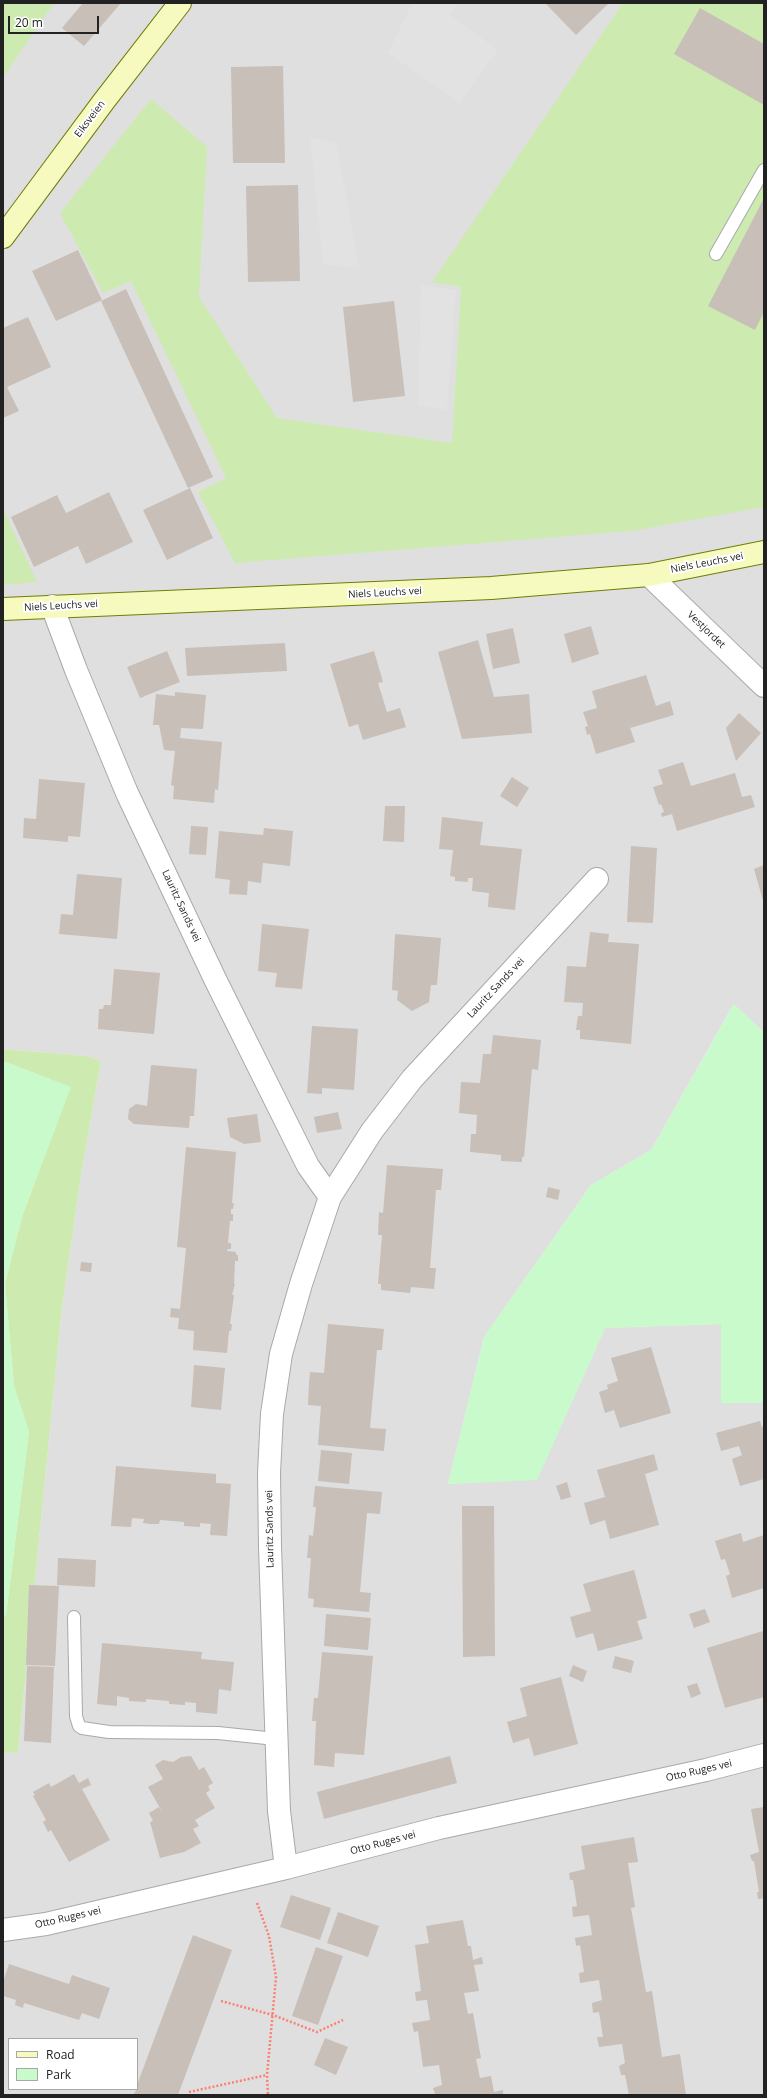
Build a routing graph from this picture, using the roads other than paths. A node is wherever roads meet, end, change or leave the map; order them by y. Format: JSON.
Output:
{"nodes":[{"id":1,"x":180,"y":3,"type":"edge"},
{"id":2,"x":764,"y":170,"type":"edge"},
{"id":3,"x":3,"y":237,"type":"edge"},
{"id":4,"x":716,"y":254,"type":"dead end"},
{"id":5,"x":764,"y":552,"type":"edge"},
{"id":6,"x":649,"y":575,"type":"junction"},
{"id":7,"x":52,"y":606,"type":"junction"},
{"id":8,"x":3,"y":610,"type":"edge"},
{"id":9,"x":764,"y":686,"type":"edge"},
{"id":10,"x":597,"y":879,"type":"dead end"},
{"id":11,"x":330,"y":1197,"type":"junction"},
{"id":12,"x":74,"y":1617,"type":"dead end"},
{"id":13,"x":276,"y":1739,"type":"junction"},
{"id":14,"x":764,"y":1755,"type":"edge"},
{"id":15,"x":286,"y":1868,"type":"junction"},
{"id":16,"x":3,"y":1930,"type":"edge"}],
"edges":[{"from":1,"to":3,"type":"street","name":"Eiksveien"},
{"from":2,"to":4,"type":"lane"},
{"from":5,"to":6,"type":"street","name":"Niels Leuchs vei"},
{"from":6,"to":7,"type":"street","name":"Niels Leuchs vei"},
{"from":6,"to":9,"type":"street","name":"Vestjordet"},
{"from":7,"to":8,"type":"street","name":"Niels Leuchs vei"},
{"from":7,"to":11,"type":"street","name":"Lauritz Sands vei"},
{"from":10,"to":11,"type":"street","name":"Lauritz Sands vei"},
{"from":11,"to":13,"type":"street","name":"Lauritz Sands vei"},
{"from":12,"to":13,"type":"lane"},
{"from":13,"to":15,"type":"street","name":"Lauritz Sands vei"},
{"from":14,"to":15,"type":"street","name":"Otto Ruges vei"},
{"from":15,"to":16,"type":"street","name":"Otto Ruges vei"}]}
